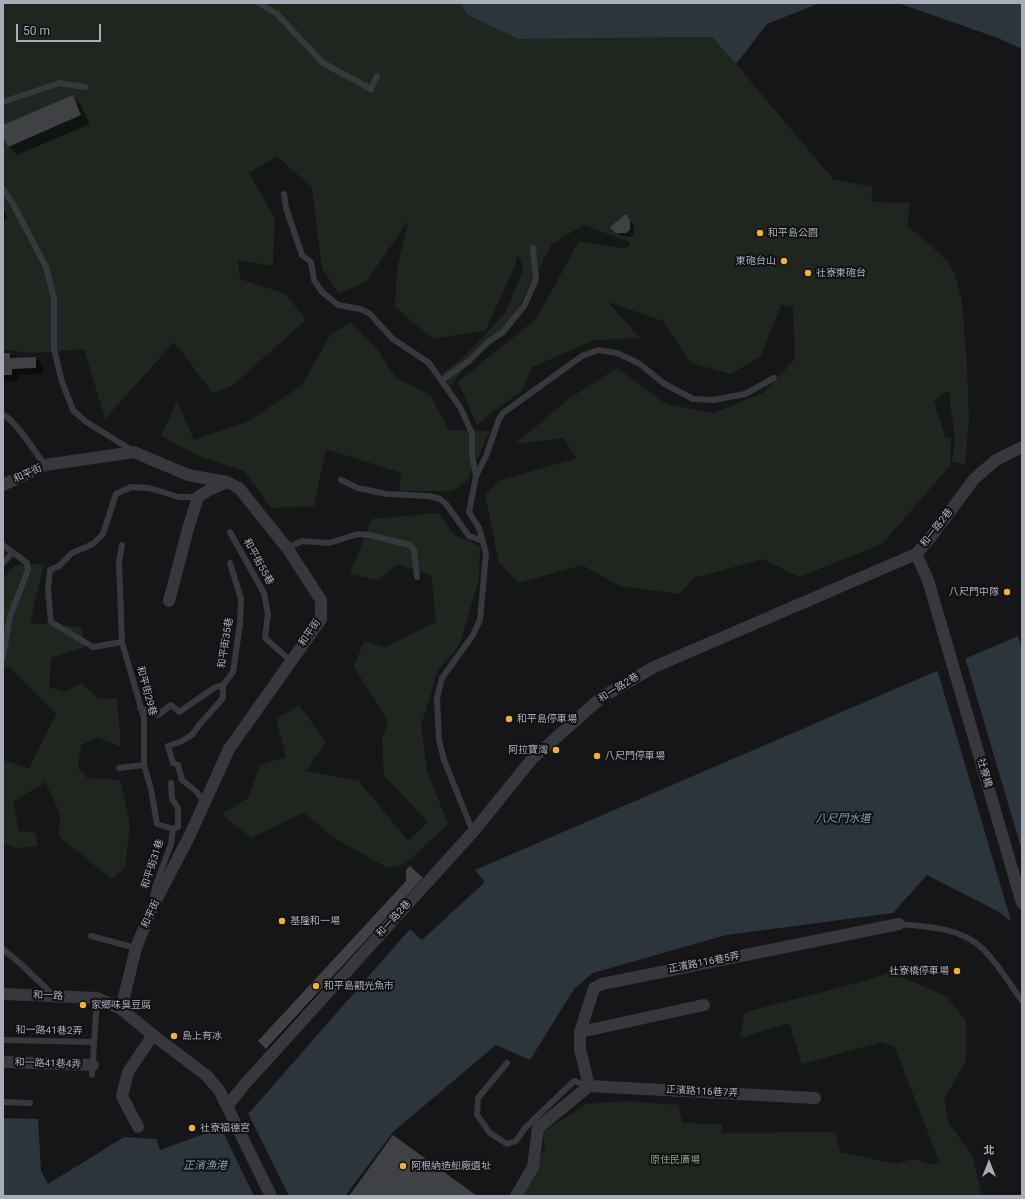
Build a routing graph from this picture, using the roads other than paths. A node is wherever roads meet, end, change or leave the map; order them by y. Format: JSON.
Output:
{"nodes":[{"id":1,"x":259,"y":3,"type":"edge"},
{"id":2,"x":377,"y":76,"type":"dead end"},
{"id":3,"x":85,"y":87,"type":"dead end"},
{"id":4,"x":3,"y":102,"type":"edge"},
{"id":5,"x":3,"y":189,"type":"edge"},
{"id":6,"x":284,"y":194,"type":"dead end"},
{"id":7,"x":533,"y":248,"type":"dead end"},
{"id":8,"x":774,"y":378,"type":"dead end"},
{"id":9,"x":442,"y":380,"type":"junction"},
{"id":10,"x":3,"y":415,"type":"edge"},
{"id":11,"x":1022,"y":447,"type":"edge"},
{"id":12,"x":134,"y":452,"type":"junction"},
{"id":13,"x":45,"y":465,"type":"junction"},
{"id":14,"x":476,"y":476,"type":"junction"},
{"id":15,"x":341,"y":480,"type":"dead end"},
{"id":16,"x":227,"y":482,"type":"junction"},
{"id":17,"x":3,"y":485,"type":"edge"},
{"id":18,"x":198,"y":497,"type":"junction"},
{"id":19,"x":230,"y":532,"type":"dead end"},
{"id":20,"x":483,"y":541,"type":"junction"},
{"id":21,"x":3,"y":545,"type":"edge"},
{"id":22,"x":122,"y":545,"type":"dead end"},
{"id":23,"x":287,"y":548,"type":"junction"},
{"id":24,"x":12,"y":552,"type":"junction"},
{"id":25,"x":916,"y":554,"type":"junction"},
{"id":26,"x":3,"y":563,"type":"edge"},
{"id":27,"x":230,"y":563,"type":"dead end"},
{"id":28,"x":417,"y":577,"type":"dead end"},
{"id":29,"x":169,"y":601,"type":"dead end"},
{"id":30,"x":122,"y":642,"type":"junction"},
{"id":31,"x":3,"y":657,"type":"edge"},
{"id":32,"x":291,"y":661,"type":"junction"},
{"id":33,"x":223,"y":685,"type":"junction"},
{"id":34,"x":140,"y":708,"type":"junction"},
{"id":35,"x":144,"y":765,"type":"junction"},
{"id":36,"x":119,"y":768,"type":"dead end"},
{"id":37,"x":171,"y":782,"type":"dead end"},
{"id":38,"x":204,"y":805,"type":"junction"},
{"id":39,"x":173,"y":829,"type":"junction"},
{"id":40,"x":473,"y":832,"type":"junction"},
{"id":41,"x":1022,"y":902,"type":"edge"},
{"id":42,"x":152,"y":908,"type":"junction"},
{"id":43,"x":899,"y":924,"type":"joint"},
{"id":44,"x":91,"y":936,"type":"dead end"},
{"id":45,"x":136,"y":948,"type":"junction"},
{"id":46,"x":3,"y":949,"type":"edge"},
{"id":47,"x":3,"y":994,"type":"edge"},
{"id":48,"x":54,"y":996,"type":"junction"},
{"id":49,"x":97,"y":998,"type":"junction"},
{"id":50,"x":1022,"y":1001,"type":"edge"},
{"id":51,"x":704,"y":1005,"type":"dead end"},
{"id":52,"x":121,"y":1009,"type":"junction"},
{"id":53,"x":580,"y":1032,"type":"junction"},
{"id":54,"x":153,"y":1035,"type":"junction"},
{"id":55,"x":3,"y":1040,"type":"edge"},
{"id":56,"x":94,"y":1042,"type":"junction"},
{"id":57,"x":3,"y":1062,"type":"edge"},
{"id":58,"x":507,"y":1063,"type":"dead end"},
{"id":59,"x":93,"y":1070,"type":"joint"},
{"id":60,"x":589,"y":1086,"type":"junction"},
{"id":61,"x":814,"y":1098,"type":"dead end"},
{"id":62,"x":3,"y":1102,"type":"edge"},
{"id":63,"x":30,"y":1103,"type":"dead end"},
{"id":64,"x":228,"y":1109,"type":"junction"},
{"id":65,"x":138,"y":1127,"type":"dead end"},
{"id":66,"x":271,"y":1196,"type":"edge"},
{"id":67,"x":516,"y":1196,"type":"edge"}],
"edges":[{"from":1,"to":2,"type":"lane"},
{"from":3,"to":4,"type":"lane"},
{"from":5,"to":12,"type":"lane"},
{"from":6,"to":9,"type":"lane"},
{"from":7,"to":9,"type":"lane"},
{"from":8,"to":14,"type":"lane"},
{"from":9,"to":14,"type":"lane"},
{"from":10,"to":13,"type":"lane"},
{"from":11,"to":25,"type":"street","name":"和一路2巷"},
{"from":12,"to":13,"type":"street","name":"和平街"},
{"from":12,"to":16,"type":"street","name":"和平街"},
{"from":13,"to":17,"type":"street","name":"和平街"},
{"from":14,"to":20,"type":"lane"},
{"from":15,"to":20,"type":"lane"},
{"from":16,"to":18,"type":"street"},
{"from":16,"to":23,"type":"street","name":"和平街"},
{"from":18,"to":29,"type":"street"},
{"from":18,"to":30,"type":"lane"},
{"from":19,"to":32,"type":"lane","name":"和平街55巷"},
{"from":20,"to":40,"type":"lane"},
{"from":21,"to":24,"type":"lane"},
{"from":22,"to":30,"type":"lane","name":"和平街29巷"},
{"from":23,"to":28,"type":"lane"},
{"from":23,"to":32,"type":"street","name":"和平街"},
{"from":24,"to":26,"type":"lane"},
{"from":24,"to":31,"type":"lane"},
{"from":25,"to":40,"type":"street","name":"和一路2巷"},
{"from":25,"to":41,"type":"street","name":"社寮橋"},
{"from":27,"to":33,"type":"lane","name":"和平街35巷"},
{"from":30,"to":34,"type":"lane","name":"和平街29巷"},
{"from":32,"to":38,"type":"street","name":"和平街"},
{"from":33,"to":34,"type":"lane"},
{"from":33,"to":38,"type":"lane","name":"和平街35巷"},
{"from":34,"to":35,"type":"lane","name":"和平街29巷"},
{"from":35,"to":36,"type":"lane"},
{"from":35,"to":39,"type":"lane","name":"和平街29巷"},
{"from":37,"to":39,"type":"lane","name":"和平街31巷"},
{"from":38,"to":42,"type":"street","name":"和平街"},
{"from":39,"to":42,"type":"lane","name":"和平街31巷"},
{"from":40,"to":64,"type":"street","name":"和一路2巷"},
{"from":42,"to":45,"type":"street","name":"和平街"},
{"from":43,"to":50,"type":"lane","name":"正濱路116巷5弄"},
{"from":43,"to":53,"type":"street","name":"正濱路116巷5弄"},
{"from":44,"to":45,"type":"lane"},
{"from":45,"to":52,"type":"street","name":"和平街"},
{"from":46,"to":48,"type":"lane"},
{"from":47,"to":48,"type":"street","name":"和一路"},
{"from":48,"to":49,"type":"street","name":"和一路"},
{"from":49,"to":52,"type":"street","name":"和一路"},
{"from":49,"to":56,"type":"lane"},
{"from":51,"to":53,"type":"street"},
{"from":52,"to":54,"type":"street","name":"和一路"},
{"from":53,"to":60,"type":"street","name":"正濱路116巷5弄"},
{"from":54,"to":64,"type":"street","name":"和一路"},
{"from":54,"to":65,"type":"street"},
{"from":55,"to":56,"type":"lane","name":"和一路41巷2弄"},
{"from":56,"to":59,"type":"lane"},
{"from":57,"to":59,"type":"street","name":"和一路41巷4弄"},
{"from":58,"to":60,"type":"lane"},
{"from":60,"to":61,"type":"street","name":"正濱路116巷7弄"},
{"from":60,"to":67,"type":"street"},
{"from":62,"to":63,"type":"lane"},
{"from":64,"to":66,"type":"street","name":"和一路"}]}
